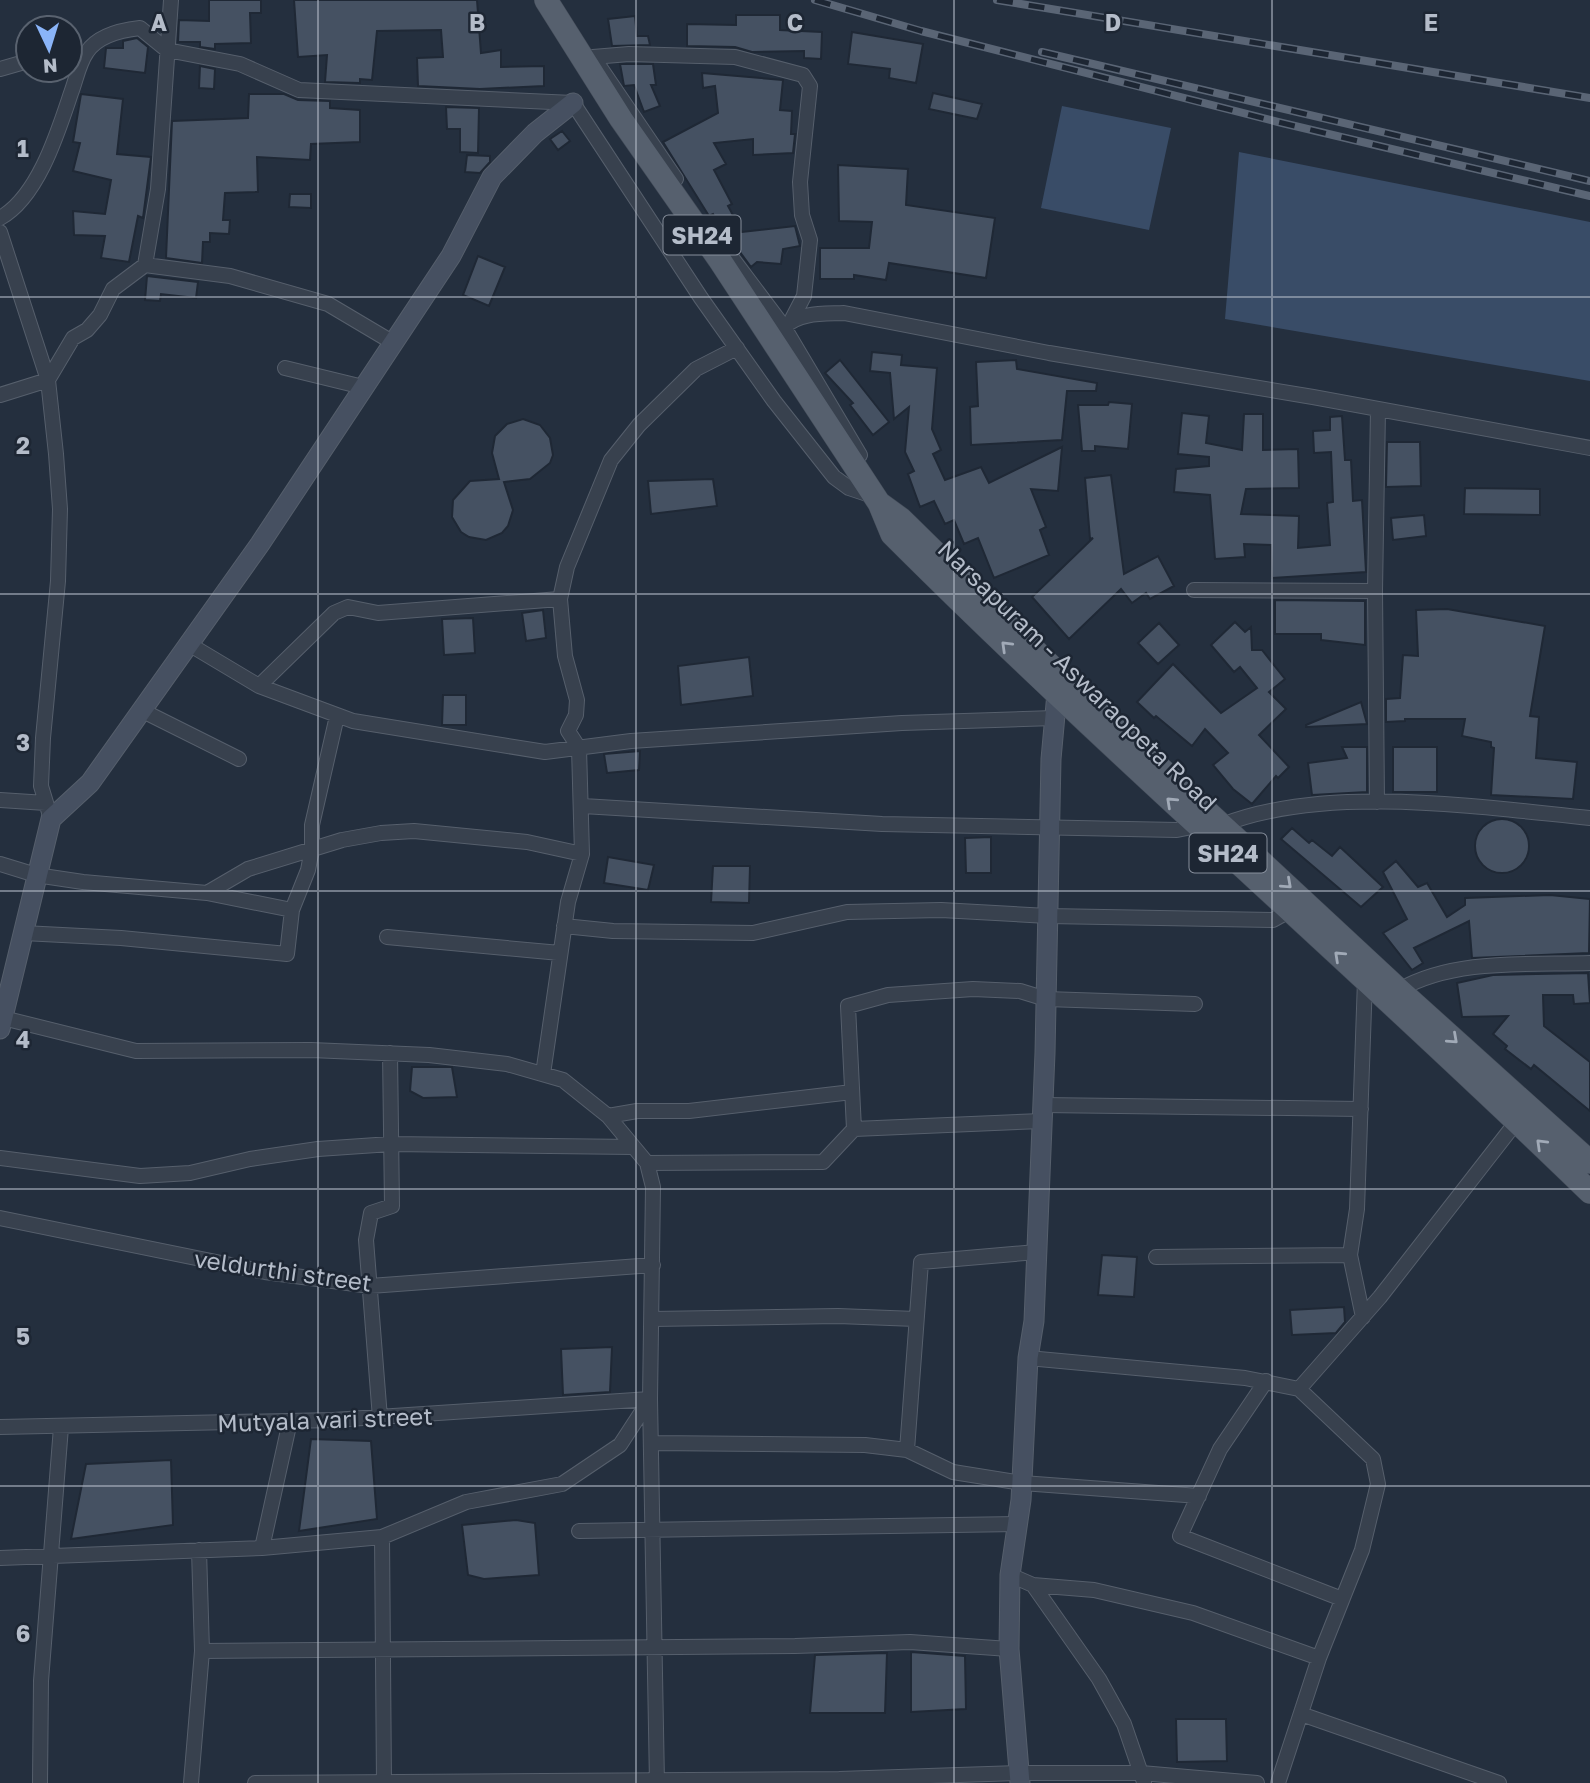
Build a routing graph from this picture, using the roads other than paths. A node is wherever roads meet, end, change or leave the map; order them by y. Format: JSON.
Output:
{"nodes":[{"id":1,"x":171,"y":0,"type":"edge"},
{"id":2,"x":546,"y":0,"type":"edge"},
{"id":3,"x":167,"y":50,"type":"junction"},
{"id":4,"x":84,"y":54,"type":"edge"},
{"id":5,"x":70,"y":84,"type":"edge"},
{"id":6,"x":573,"y":103,"type":"junction"},
{"id":7,"x":0,"y":218,"type":"edge"},
{"id":8,"x":0,"y":232,"type":"edge"},
{"id":9,"x":145,"y":265,"type":"junction"},
{"id":10,"x":788,"y":323,"type":"junction"},
{"id":11,"x":392,"y":342,"type":"junction"},
{"id":12,"x":737,"y":348,"type":"junction"},
{"id":13,"x":285,"y":368,"type":"dead end"},
{"id":14,"x":48,"y":380,"type":"junction"},
{"id":15,"x":363,"y":387,"type":"junction"},
{"id":16,"x":0,"y":395,"type":"edge"},
{"id":17,"x":1378,"y":409,"type":"junction"},
{"id":18,"x":1590,"y":448,"type":"edge"},
{"id":19,"x":876,"y":500,"type":"junction"},
{"id":20,"x":1194,"y":590,"type":"dead end"},
{"id":21,"x":1374,"y":591,"type":"junction"},
{"id":22,"x":560,"y":599,"type":"junction"},
{"id":23,"x":187,"y":643,"type":"junction"},
{"id":24,"x":259,"y":686,"type":"junction"},
{"id":25,"x":1056,"y":696,"type":"junction"},
{"id":26,"x":141,"y":710,"type":"junction"},
{"id":27,"x":337,"y":716,"type":"junction"},
{"id":28,"x":579,"y":748,"type":"junction"},
{"id":29,"x":239,"y":759,"type":"dead end"},
{"id":30,"x":0,"y":800,"type":"edge"},
{"id":31,"x":1377,"y":802,"type":"junction"},
{"id":32,"x":583,"y":806,"type":"junction"},
{"id":33,"x":49,"y":811,"type":"junction"},
{"id":34,"x":1590,"y":818,"type":"edge"},
{"id":35,"x":1222,"y":825,"type":"junction"},
{"id":36,"x":1197,"y":826,"type":"junction"},
{"id":37,"x":1050,"y":829,"type":"junction"},
{"id":38,"x":312,"y":849,"type":"junction"},
{"id":39,"x":582,"y":854,"type":"junction"},
{"id":40,"x":0,"y":864,"type":"edge"},
{"id":41,"x":36,"y":875,"type":"junction"},
{"id":42,"x":207,"y":893,"type":"junction"},
{"id":43,"x":292,"y":910,"type":"junction"},
{"id":44,"x":1291,"y":910,"type":"junction"},
{"id":45,"x":1048,"y":916,"type":"junction"},
{"id":46,"x":564,"y":926,"type":"junction"},
{"id":47,"x":23,"y":933,"type":"junction"},
{"id":48,"x":387,"y":937,"type":"dead end"},
{"id":49,"x":560,"y":953,"type":"junction"},
{"id":50,"x":1590,"y":963,"type":"edge"},
{"id":51,"x":1364,"y":980,"type":"junction"},
{"id":52,"x":7,"y":983,"type":"edge"},
{"id":53,"x":1399,"y":990,"type":"junction"},
{"id":54,"x":1046,"y":999,"type":"junction"},
{"id":55,"x":1195,"y":1004,"type":"dead end"},
{"id":56,"x":2,"y":1023,"type":"edge"},
{"id":57,"x":390,"y":1053,"type":"junction"},
{"id":58,"x":542,"y":1074,"type":"junction"},
{"id":59,"x":852,"y":1092,"type":"junction"},
{"id":60,"x":1361,"y":1109,"type":"junction"},
{"id":61,"x":1043,"y":1113,"type":"junction"},
{"id":62,"x":1523,"y":1114,"type":"junction"},
{"id":63,"x":608,"y":1116,"type":"junction"},
{"id":64,"x":854,"y":1129,"type":"junction"},
{"id":65,"x":391,"y":1144,"type":"junction"},
{"id":66,"x":633,"y":1146,"type":"junction"},
{"id":67,"x":0,"y":1158,"type":"edge"},
{"id":68,"x":1590,"y":1162,"type":"edge"},
{"id":69,"x":647,"y":1163,"type":"junction"},
{"id":70,"x":1590,"y":1192,"type":"edge"},
{"id":71,"x":0,"y":1218,"type":"edge"},
{"id":72,"x":1037,"y":1252,"type":"junction"},
{"id":73,"x":1350,"y":1255,"type":"junction"},
{"id":74,"x":1156,"y":1257,"type":"dead end"},
{"id":75,"x":653,"y":1265,"type":"junction"},
{"id":76,"x":370,"y":1286,"type":"junction"},
{"id":77,"x":1363,"y":1317,"type":"junction"},
{"id":78,"x":652,"y":1319,"type":"junction"},
{"id":79,"x":916,"y":1319,"type":"junction"},
{"id":80,"x":1028,"y":1358,"type":"junction"},
{"id":81,"x":1266,"y":1381,"type":"junction"},
{"id":82,"x":1300,"y":1389,"type":"junction"},
{"id":83,"x":650,"y":1399,"type":"junction"},
{"id":84,"x":380,"y":1418,"type":"junction"},
{"id":85,"x":290,"y":1421,"type":"junction"},
{"id":86,"x":0,"y":1427,"type":"edge"},
{"id":87,"x":61,"y":1427,"type":"junction"},
{"id":88,"x":651,"y":1443,"type":"junction"},
{"id":89,"x":907,"y":1450,"type":"junction"},
{"id":90,"x":1022,"y":1483,"type":"junction"},
{"id":91,"x":1199,"y":1496,"type":"junction"},
{"id":92,"x":1018,"y":1524,"type":"junction"},
{"id":93,"x":579,"y":1531,"type":"dead end"},
{"id":94,"x":652,"y":1531,"type":"junction"},
{"id":95,"x":382,"y":1538,"type":"junction"},
{"id":96,"x":262,"y":1548,"type":"junction"},
{"id":97,"x":199,"y":1550,"type":"junction"},
{"id":98,"x":0,"y":1558,"type":"edge"},
{"id":99,"x":50,"y":1558,"type":"junction"},
{"id":100,"x":1010,"y":1575,"type":"junction"},
{"id":101,"x":1033,"y":1585,"type":"junction"},
{"id":102,"x":1342,"y":1599,"type":"junction"},
{"id":103,"x":654,"y":1647,"type":"junction"},
{"id":104,"x":1009,"y":1649,"type":"junction"},
{"id":105,"x":202,"y":1651,"type":"junction"},
{"id":106,"x":384,"y":1651,"type":"junction"},
{"id":107,"x":1319,"y":1658,"type":"junction"},
{"id":108,"x":1301,"y":1714,"type":"junction"},
{"id":109,"x":1020,"y":1778,"type":"edge"},
{"id":110,"x":1143,"y":1778,"type":"edge"},
{"id":111,"x":657,"y":1781,"type":"edge"},
{"id":112,"x":40,"y":1783,"type":"edge"},
{"id":113,"x":191,"y":1783,"type":"edge"},
{"id":114,"x":255,"y":1783,"type":"edge"},
{"id":115,"x":384,"y":1783,"type":"edge"},
{"id":116,"x":1257,"y":1783,"type":"edge"},
{"id":117,"x":1278,"y":1783,"type":"edge"},
{"id":118,"x":1499,"y":1783,"type":"edge"}],
"edges":[{"from":1,"to":3,"type":"street"},
{"from":2,"to":19,"type":"main road","name":"Narsapuram - Aswaraopeta Road","number":"SH24"},
{"from":3,"to":4,"type":"street"},
{"from":3,"to":6,"type":"street"},
{"from":3,"to":9,"type":"street"},
{"from":5,"to":7,"type":"street"},
{"from":6,"to":11,"type":"street"},
{"from":6,"to":12,"type":"street"},
{"from":8,"to":14,"type":"street"},
{"from":9,"to":11,"type":"street"},
{"from":9,"to":14,"type":"street"},
{"from":10,"to":10,"type":"street"},
{"from":10,"to":17,"type":"street"},
{"from":10,"to":19,"type":"street"},
{"from":11,"to":15,"type":"street"},
{"from":12,"to":19,"type":"street"},
{"from":12,"to":22,"type":"street"},
{"from":13,"to":15,"type":"street"},
{"from":14,"to":16,"type":"street"},
{"from":14,"to":33,"type":"street"},
{"from":15,"to":23,"type":"street"},
{"from":17,"to":18,"type":"street"},
{"from":17,"to":21,"type":"street"},
{"from":19,"to":25,"type":"main road","name":"Narsapuram - Aswaraopeta Road","number":"SH24"},
{"from":20,"to":21,"type":"street"},
{"from":21,"to":31,"type":"street"},
{"from":22,"to":24,"type":"street"},
{"from":22,"to":28,"type":"street"},
{"from":23,"to":24,"type":"street"},
{"from":23,"to":26,"type":"street"},
{"from":24,"to":27,"type":"street"},
{"from":25,"to":28,"type":"street"},
{"from":25,"to":35,"type":"main road","name":"Narsapuram - Aswaraopeta Road","number":"SH24"},
{"from":36,"to":25,"type":"main road","name":"Narsapuram - Aswaraopeta Road","number":"SH24","one_way":true},
{"from":25,"to":37,"type":"street"},
{"from":26,"to":29,"type":"street"},
{"from":26,"to":33,"type":"street"},
{"from":27,"to":28,"type":"street"},
{"from":27,"to":38,"type":"street"},
{"from":28,"to":32,"type":"street"},
{"from":30,"to":33,"type":"street"},
{"from":31,"to":34,"type":"street"},
{"from":31,"to":35,"type":"street"},
{"from":32,"to":37,"type":"street"},
{"from":32,"to":39,"type":"street"},
{"from":33,"to":41,"type":"street"},
{"from":35,"to":53,"type":"main road","name":"Narsapuram - Aswaraopeta Road","number":"SH24","one_way":true},
{"from":36,"to":37,"type":"street"},
{"from":36,"to":44,"type":"main road","name":"Narsapuram - Aswaraopeta Road","number":"SH24"},
{"from":37,"to":45,"type":"street"},
{"from":38,"to":39,"type":"street"},
{"from":38,"to":42,"type":"street"},
{"from":38,"to":43,"type":"street"},
{"from":39,"to":46,"type":"street"},
{"from":40,"to":41,"type":"street"},
{"from":41,"to":42,"type":"street"},
{"from":41,"to":47,"type":"street"},
{"from":42,"to":43,"type":"street"},
{"from":43,"to":47,"type":"street"},
{"from":44,"to":45,"type":"street"},
{"from":51,"to":44,"type":"main road","name":"Narsapuram - Aswaraopeta Road","number":"SH24","one_way":true},
{"from":45,"to":46,"type":"street"},
{"from":45,"to":54,"type":"street"},
{"from":46,"to":49,"type":"street"},
{"from":47,"to":52,"type":"street"},
{"from":48,"to":49,"type":"street"},
{"from":49,"to":58,"type":"street"},
{"from":50,"to":53,"type":"street"},
{"from":51,"to":60,"type":"street"},
{"from":51,"to":62,"type":"main road","name":"Narsapuram - Aswaraopeta Road","number":"SH24"},
{"from":52,"to":56,"type":"street"},
{"from":53,"to":62,"type":"main road","name":"Narsapuram - Aswaraopeta Road","number":"SH24","one_way":true},
{"from":54,"to":55,"type":"street"},
{"from":54,"to":59,"type":"street"},
{"from":54,"to":61,"type":"street"},
{"from":56,"to":57,"type":"street"},
{"from":57,"to":58,"type":"street"},
{"from":57,"to":65,"type":"street"},
{"from":58,"to":63,"type":"street"},
{"from":59,"to":63,"type":"street"},
{"from":59,"to":64,"type":"street"},
{"from":60,"to":61,"type":"street"},
{"from":60,"to":73,"type":"street"},
{"from":61,"to":64,"type":"street"},
{"from":61,"to":72,"type":"street"},
{"from":62,"to":68,"type":"main road","name":"Narsapuram - Aswaraopeta Road","number":"SH24"},
{"from":70,"to":62,"type":"main road","name":"Narsapuram - Aswaraopeta Road","number":"SH24","one_way":true},
{"from":62,"to":77,"type":"street"},
{"from":63,"to":66,"type":"street"},
{"from":64,"to":69,"type":"street"},
{"from":65,"to":66,"type":"street"},
{"from":65,"to":67,"type":"street"},
{"from":65,"to":76,"type":"street"},
{"from":66,"to":69,"type":"street"},
{"from":69,"to":75,"type":"street"},
{"from":71,"to":76,"type":"street","name":"veldurthi street"},
{"from":72,"to":79,"type":"street"},
{"from":72,"to":80,"type":"street"},
{"from":73,"to":74,"type":"street"},
{"from":73,"to":77,"type":"street"},
{"from":75,"to":76,"type":"street","name":"veldurthi street"},
{"from":75,"to":78,"type":"street"},
{"from":76,"to":84,"type":"street"},
{"from":77,"to":82,"type":"street"},
{"from":78,"to":79,"type":"street"},
{"from":78,"to":83,"type":"street"},
{"from":79,"to":89,"type":"street"},
{"from":80,"to":81,"type":"street"},
{"from":80,"to":90,"type":"street"},
{"from":81,"to":82,"type":"street"},
{"from":81,"to":91,"type":"street"},
{"from":82,"to":102,"type":"street"},
{"from":83,"to":84,"type":"street","name":"Mutyala vari street"},
{"from":83,"to":88,"type":"street"},
{"from":83,"to":95,"type":"street"},
{"from":84,"to":85,"type":"street","name":"Mutyala vari street"},
{"from":85,"to":87,"type":"street","name":"Mutyala vari street"},
{"from":85,"to":96,"type":"street"},
{"from":86,"to":87,"type":"street","name":"Mutyala vari street"},
{"from":87,"to":99,"type":"street"},
{"from":88,"to":89,"type":"street"},
{"from":88,"to":94,"type":"street"},
{"from":89,"to":90,"type":"street"},
{"from":90,"to":91,"type":"street"},
{"from":90,"to":92,"type":"street"},
{"from":91,"to":102,"type":"street"},
{"from":92,"to":94,"type":"street"},
{"from":92,"to":100,"type":"street"},
{"from":93,"to":94,"type":"street"},
{"from":94,"to":103,"type":"street"},
{"from":95,"to":96,"type":"street"},
{"from":95,"to":106,"type":"street"},
{"from":96,"to":97,"type":"street"},
{"from":97,"to":99,"type":"street"},
{"from":97,"to":105,"type":"street"},
{"from":98,"to":99,"type":"street"},
{"from":99,"to":112,"type":"street"},
{"from":100,"to":101,"type":"street"},
{"from":100,"to":104,"type":"street"},
{"from":101,"to":107,"type":"street"},
{"from":101,"to":110,"type":"street"},
{"from":102,"to":107,"type":"street"},
{"from":103,"to":104,"type":"street"},
{"from":103,"to":106,"type":"street"},
{"from":103,"to":111,"type":"street"},
{"from":104,"to":109,"type":"street"},
{"from":105,"to":106,"type":"street"},
{"from":105,"to":113,"type":"street"},
{"from":106,"to":115,"type":"street"},
{"from":107,"to":108,"type":"street"},
{"from":108,"to":117,"type":"street"},
{"from":108,"to":118,"type":"street"},
{"from":109,"to":110,"type":"street"},
{"from":109,"to":111,"type":"street"},
{"from":110,"to":116,"type":"street"},
{"from":111,"to":115,"type":"street"},
{"from":114,"to":115,"type":"street"}]}
